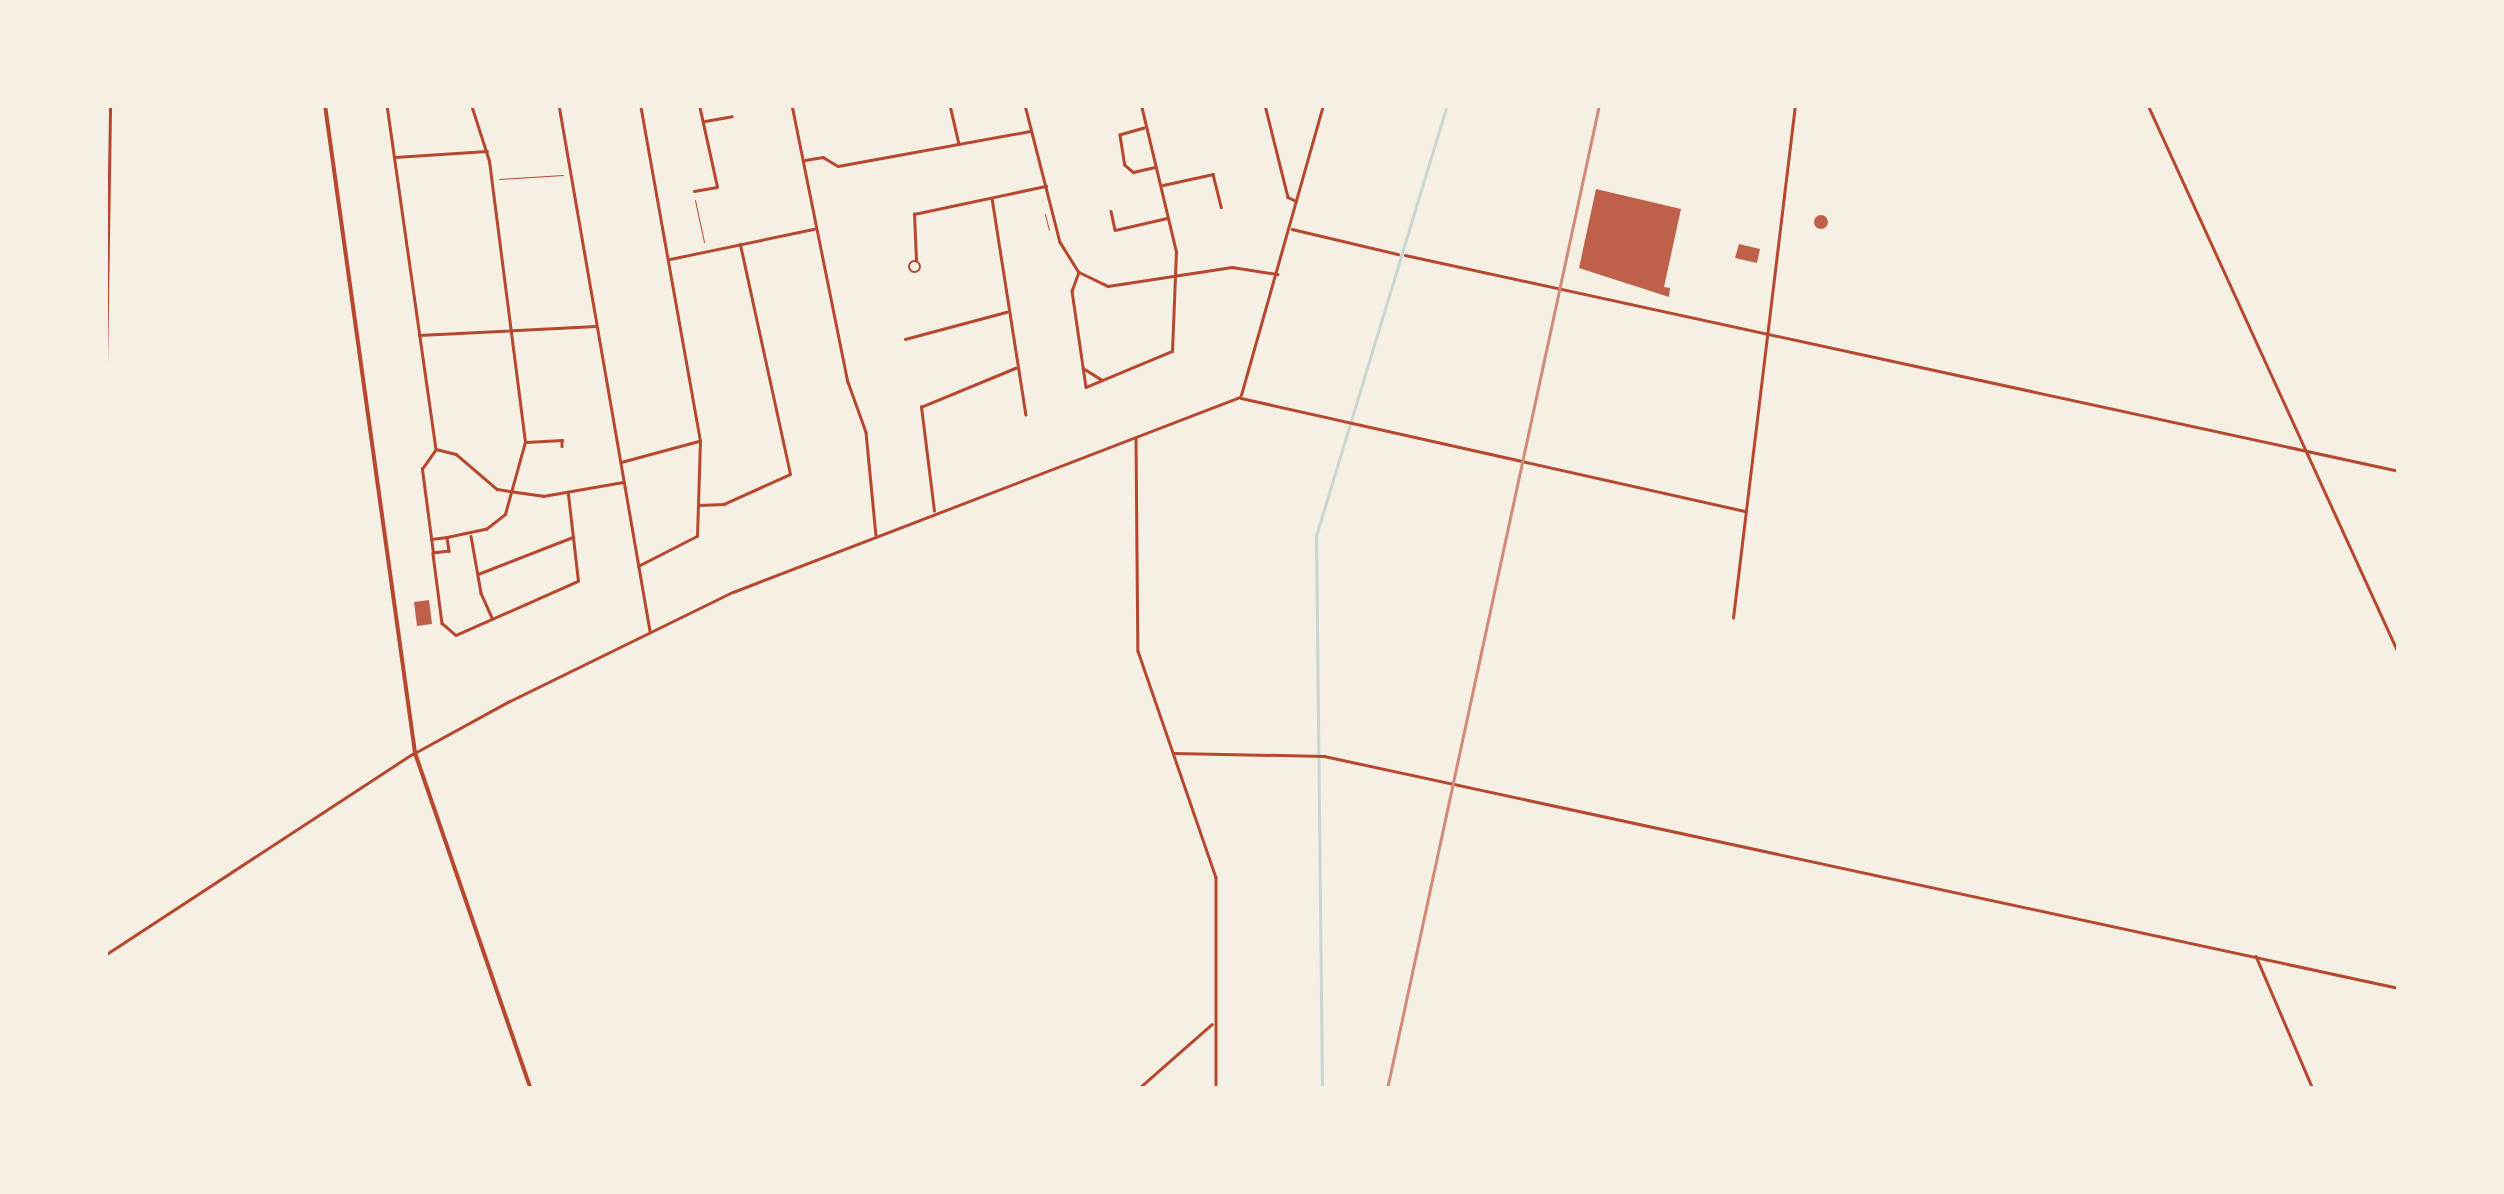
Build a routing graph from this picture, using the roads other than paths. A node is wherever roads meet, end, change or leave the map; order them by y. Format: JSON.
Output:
{"nodes":[{"id":1,"x":110,"y":105,"type":"edge"},
{"id":2,"x":326,"y":105,"type":"edge"},
{"id":3,"x":387,"y":105,"type":"edge"},
{"id":4,"x":471,"y":105,"type":"edge"},
{"id":5,"x":559,"y":105,"type":"edge"},
{"id":6,"x":640,"y":105,"type":"edge"},
{"id":7,"x":699,"y":105,"type":"edge"},
{"id":8,"x":792,"y":105,"type":"edge"},
{"id":9,"x":950,"y":105,"type":"edge"},
{"id":10,"x":1026,"y":105,"type":"edge"},
{"id":11,"x":1140,"y":105,"type":"edge"},
{"id":12,"x":1265,"y":105,"type":"edge"},
{"id":13,"x":1323,"y":105,"type":"edge"},
{"id":14,"x":1795,"y":105,"type":"edge"},
{"id":15,"x":2148,"y":105,"type":"edge"},
{"id":16,"x":732,"y":116,"type":"dead end"},
{"id":17,"x":705,"y":122,"type":"junction"},
{"id":18,"x":1146,"y":128,"type":"junction"},
{"id":19,"x":1032,"y":130,"type":"junction"},
{"id":20,"x":959,"y":144,"type":"junction"},
{"id":21,"x":487,"y":151,"type":"junction"},
{"id":22,"x":394,"y":157,"type":"junction"},
{"id":23,"x":803,"y":161,"type":"junction"},
{"id":24,"x":1155,"y":166,"type":"junction"},
{"id":25,"x":1046,"y":186,"type":"junction"},
{"id":26,"x":1161,"y":186,"type":"junction"},
{"id":27,"x":694,"y":192,"type":"road end"},
{"id":28,"x":992,"y":198,"type":"junction"},
{"id":29,"x":1296,"y":201,"type":"junction"},
{"id":30,"x":1221,"y":207,"type":"dead end"},
{"id":31,"x":1111,"y":211,"type":"dead end"},
{"id":32,"x":1169,"y":218,"type":"junction"},
{"id":33,"x":816,"y":229,"type":"junction"},
{"id":34,"x":1289,"y":229,"type":"junction"},
{"id":35,"x":740,"y":244,"type":"junction"},
{"id":36,"x":1398,"y":254,"type":"dead end"},
{"id":37,"x":1406,"y":255,"type":"dead end"},
{"id":38,"x":669,"y":260,"type":"junction"},
{"id":39,"x":916,"y":261,"type":"dead end"},
{"id":40,"x":1078,"y":272,"type":"junction"},
{"id":41,"x":1277,"y":274,"type":"junction"},
{"id":42,"x":1175,"y":276,"type":"junction"},
{"id":43,"x":1008,"y":312,"type":"junction"},
{"id":44,"x":597,"y":326,"type":"junction"},
{"id":45,"x":510,"y":331,"type":"junction"},
{"id":46,"x":1767,"y":334,"type":"junction"},
{"id":47,"x":418,"y":335,"type":"junction"},
{"id":48,"x":904,"y":339,"type":"dead end"},
{"id":49,"x":1016,"y":367,"type":"junction"},
{"id":50,"x":1084,"y":368,"type":"junction"},
{"id":51,"x":1103,"y":380,"type":"junction"},
{"id":52,"x":1240,"y":396,"type":"junction"},
{"id":53,"x":1026,"y":414,"type":"dead end"},
{"id":54,"x":105,"y":430,"type":"edge"},
{"id":55,"x":562,"y":432,"type":"dead end"},
{"id":56,"x":1136,"y":437,"type":"junction"},
{"id":57,"x":562,"y":440,"type":"junction"},
{"id":58,"x":700,"y":441,"type":"junction"},
{"id":59,"x":525,"y":442,"type":"junction"},
{"id":60,"x":562,"y":446,"type":"dead end"},
{"id":61,"x":436,"y":449,"type":"junction"},
{"id":62,"x":2306,"y":450,"type":"junction"},
{"id":63,"x":620,"y":462,"type":"junction"},
{"id":64,"x":2399,"y":470,"type":"edge"},
{"id":65,"x":624,"y":482,"type":"junction"},
{"id":66,"x":516,"y":492,"type":"junction"},
{"id":67,"x":568,"y":492,"type":"junction"},
{"id":68,"x":696,"y":505,"type":"junction"},
{"id":69,"x":1746,"y":511,"type":"junction"},
{"id":70,"x":934,"y":514,"type":"junction"},
{"id":71,"x":471,"y":535,"type":"junction"},
{"id":72,"x":573,"y":536,"type":"junction"},
{"id":73,"x":876,"y":536,"type":"junction"},
{"id":74,"x":447,"y":538,"type":"junction"},
{"id":75,"x":432,"y":539,"type":"junction"},
{"id":76,"x":433,"y":553,"type":"junction"},
{"id":77,"x":637,"y":567,"type":"junction"},
{"id":78,"x":478,"y":574,"type":"junction"},
{"id":79,"x":492,"y":618,"type":"junction"},
{"id":80,"x":1733,"y":618,"type":"dead end"},
{"id":81,"x":651,"y":632,"type":"junction"},
{"id":82,"x":2399,"y":654,"type":"edge"},
{"id":83,"x":414,"y":753,"type":"junction"},
{"id":84,"x":1172,"y":753,"type":"junction"},
{"id":85,"x":105,"y":955,"type":"edge"},
{"id":86,"x":2256,"y":955,"type":"junction"},
{"id":87,"x":2399,"y":988,"type":"edge"},
{"id":88,"x":1213,"y":1023,"type":"junction"},
{"id":89,"x":531,"y":1089,"type":"edge"},
{"id":90,"x":1138,"y":1089,"type":"edge"},
{"id":91,"x":1216,"y":1089,"type":"edge"},
{"id":92,"x":2313,"y":1089,"type":"edge"}],
"edges":[{"from":1,"to":54,"type":"street"},
{"from":2,"to":83,"type":"main road"},
{"from":3,"to":22,"type":"street"},
{"from":4,"to":21,"type":"street"},
{"from":5,"to":44,"type":"street"},
{"from":6,"to":38,"type":"street"},
{"from":7,"to":17,"type":"street"},
{"from":8,"to":23,"type":"street"},
{"from":9,"to":20,"type":"street"},
{"from":10,"to":19,"type":"street"},
{"from":11,"to":18,"type":"street"},
{"from":12,"to":29,"type":"street"},
{"from":13,"to":29,"type":"street"},
{"from":14,"to":46,"type":"street"},
{"from":15,"to":62,"type":"street"},
{"from":16,"to":17,"type":"street"},
{"from":17,"to":27,"type":"street"},
{"from":18,"to":24,"type":"street"},
{"from":18,"to":24,"type":"street"},
{"from":19,"to":20,"type":"street"},
{"from":19,"to":25,"type":"street"},
{"from":20,"to":23,"type":"street"},
{"from":21,"to":22,"type":"street"},
{"from":21,"to":45,"type":"street"},
{"from":22,"to":47,"type":"street"},
{"from":23,"to":33,"type":"street"},
{"from":24,"to":26,"type":"street"},
{"from":25,"to":28,"type":"street"},
{"from":25,"to":40,"type":"street"},
{"from":26,"to":30,"type":"street"},
{"from":26,"to":32,"type":"street"},
{"from":28,"to":39,"type":"street"},
{"from":28,"to":43,"type":"street"},
{"from":29,"to":34,"type":"street"},
{"from":31,"to":32,"type":"street"},
{"from":32,"to":42,"type":"street"},
{"from":33,"to":35,"type":"street"},
{"from":33,"to":73,"type":"street"},
{"from":34,"to":36,"type":"street"},
{"from":34,"to":41,"type":"street"},
{"from":35,"to":38,"type":"street"},
{"from":35,"to":68,"type":"street"},
{"from":37,"to":46,"type":"street"},
{"from":38,"to":58,"type":"street"},
{"from":40,"to":42,"type":"street"},
{"from":40,"to":50,"type":"street"},
{"from":41,"to":42,"type":"street"},
{"from":41,"to":52,"type":"street"},
{"from":42,"to":51,"type":"street"},
{"from":43,"to":48,"type":"street"},
{"from":43,"to":49,"type":"street"},
{"from":44,"to":45,"type":"street"},
{"from":44,"to":63,"type":"street"},
{"from":45,"to":47,"type":"street"},
{"from":45,"to":59,"type":"street"},
{"from":46,"to":62,"type":"street"},
{"from":46,"to":69,"type":"street"},
{"from":47,"to":61,"type":"street"},
{"from":49,"to":53,"type":"street"},
{"from":49,"to":70,"type":"street"},
{"from":50,"to":51,"type":"street"},
{"from":50,"to":51,"type":"street"},
{"from":52,"to":56,"type":"street"},
{"from":52,"to":69,"type":"street"},
{"from":55,"to":57,"type":"street"},
{"from":56,"to":70,"type":"street"},
{"from":56,"to":84,"type":"street"},
{"from":57,"to":59,"type":"street"},
{"from":57,"to":60,"type":"street"},
{"from":58,"to":63,"type":"street"},
{"from":58,"to":68,"type":"street"},
{"from":59,"to":66,"type":"street"},
{"from":61,"to":66,"type":"street"},
{"from":61,"to":75,"type":"street"},
{"from":62,"to":64,"type":"street"},
{"from":62,"to":82,"type":"street"},
{"from":63,"to":65,"type":"street"},
{"from":65,"to":67,"type":"street"},
{"from":65,"to":77,"type":"street"},
{"from":66,"to":67,"type":"street"},
{"from":66,"to":71,"type":"street"},
{"from":67,"to":72,"type":"street"},
{"from":68,"to":77,"type":"street"},
{"from":69,"to":80,"type":"street"},
{"from":70,"to":73,"type":"street"},
{"from":71,"to":74,"type":"street"},
{"from":71,"to":78,"type":"street"},
{"from":72,"to":78,"type":"street"},
{"from":72,"to":79,"type":"street"},
{"from":73,"to":81,"type":"street"},
{"from":74,"to":75,"type":"street"},
{"from":74,"to":76,"type":"street"},
{"from":75,"to":76,"type":"street"},
{"from":76,"to":79,"type":"street"},
{"from":77,"to":81,"type":"street"},
{"from":78,"to":79,"type":"street"},
{"from":81,"to":83,"type":"street"},
{"from":83,"to":85,"type":"street"},
{"from":83,"to":89,"type":"main road"},
{"from":84,"to":86,"type":"street"},
{"from":84,"to":88,"type":"street"},
{"from":86,"to":87,"type":"street"},
{"from":86,"to":92,"type":"street"},
{"from":88,"to":90,"type":"street"},
{"from":88,"to":91,"type":"street"}]}
